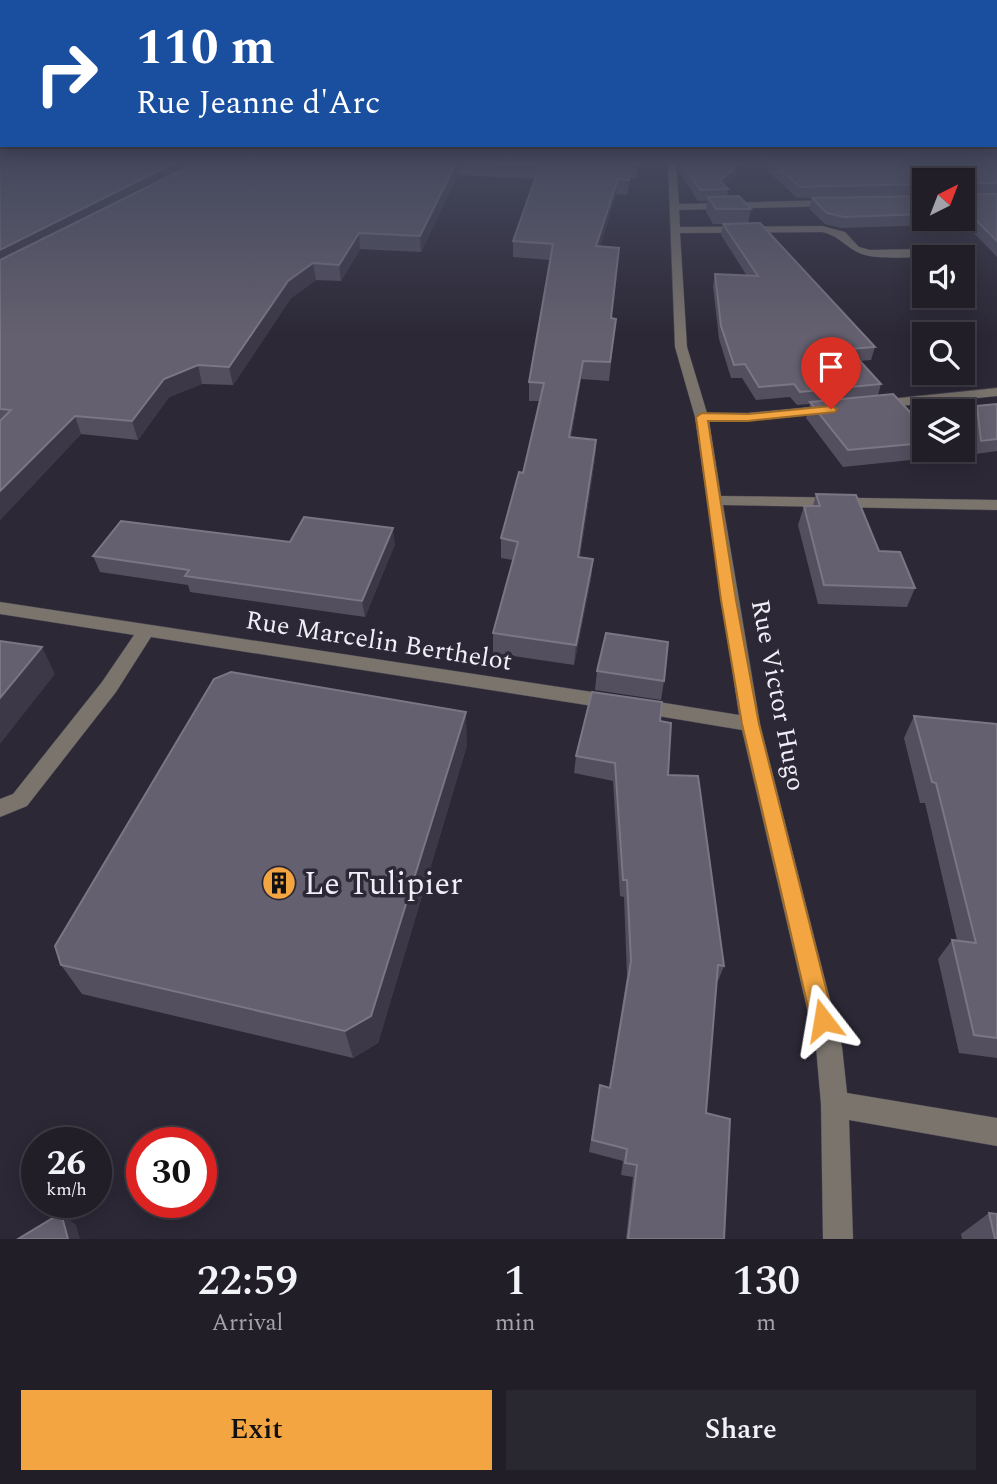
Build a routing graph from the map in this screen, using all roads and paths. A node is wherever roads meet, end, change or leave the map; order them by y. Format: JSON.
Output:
{"nodes":[{"id":1,"x":674,"y":219,"type":"edge"},
{"id":2,"x":674,"y":230,"type":"junction"},
{"id":3,"x":912,"y":252,"type":"edge"},
{"id":4,"x":997,"y":392,"type":"edge"},
{"id":5,"x":872,"y":405,"type":"edge"},
{"id":6,"x":845,"y":408,"type":"edge"},
{"id":7,"x":702,"y":417,"type":"junction"},
{"id":8,"x":714,"y":500,"type":"junction"},
{"id":9,"x":997,"y":505,"type":"edge"},
{"id":10,"x":0,"y":608,"type":"edge"},
{"id":11,"x":146,"y":631,"type":"junction"},
{"id":12,"x":750,"y":724,"type":"junction"},
{"id":13,"x":0,"y":808,"type":"edge"},
{"id":14,"x":835,"y":1104,"type":"junction"},
{"id":15,"x":997,"y":1132,"type":"edge"},
{"id":16,"x":838,"y":1239,"type":"edge"}],
"edges":[{"from":1,"to":2,"type":"street","name":"Rue Victor Hugo"},
{"from":2,"to":3,"type":"street"},
{"from":2,"to":7,"type":"street","name":"Rue Victor Hugo"},
{"from":4,"to":5,"type":"street"},
{"from":6,"to":7,"type":"street"},
{"from":7,"to":8,"type":"street","name":"Rue Victor Hugo"},
{"from":8,"to":9,"type":"street"},
{"from":8,"to":12,"type":"street","name":"Rue Victor Hugo"},
{"from":10,"to":11,"type":"street","name":"Rue Marcelin Berthelot"},
{"from":11,"to":12,"type":"street","name":"Rue Marcelin Berthelot"},
{"from":11,"to":13,"type":"street"},
{"from":12,"to":14,"type":"street","name":"Rue Victor Hugo"},
{"from":14,"to":15,"type":"street"},
{"from":14,"to":16,"type":"street","name":"Rue Victor Hugo"}]}
